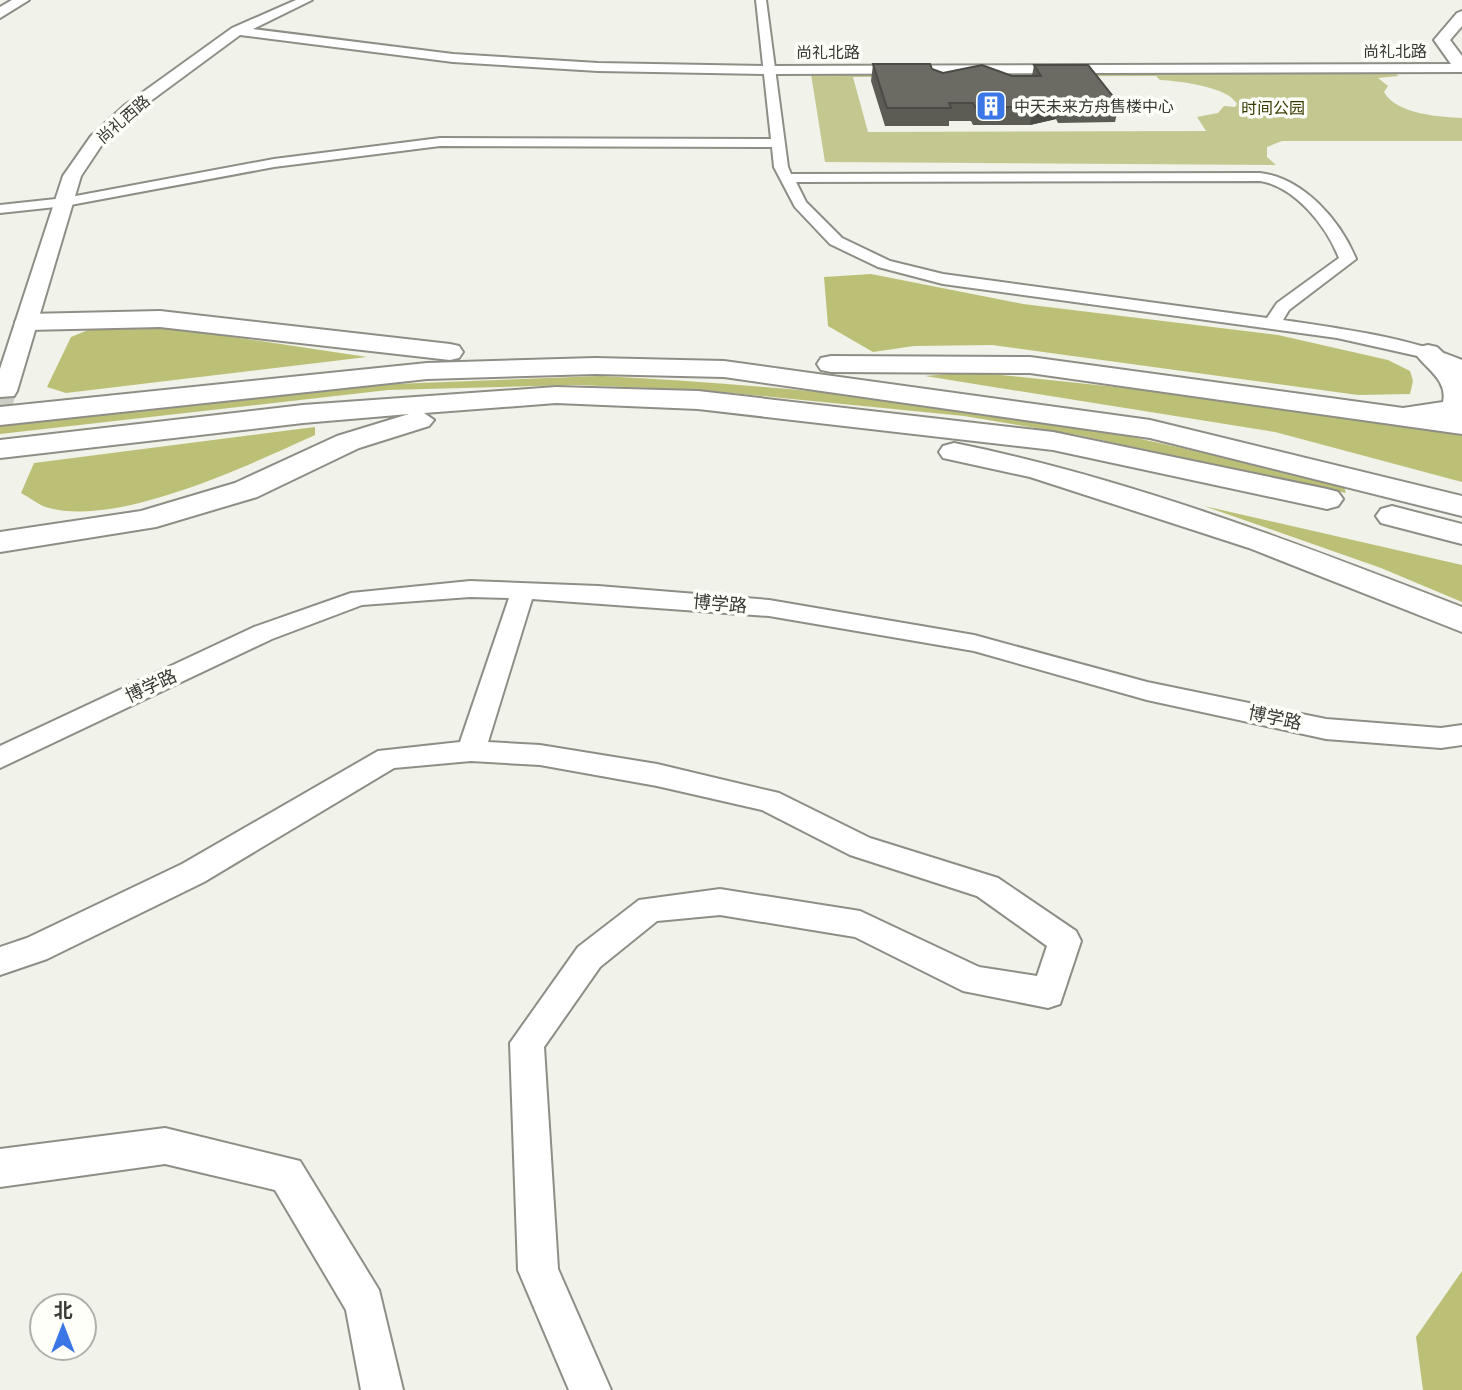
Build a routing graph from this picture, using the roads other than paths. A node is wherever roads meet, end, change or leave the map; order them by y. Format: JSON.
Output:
{"nodes":[{"id":1,"x":22,"y":0,"type":"edge"},
{"id":2,"x":306,"y":0,"type":"edge"},
{"id":3,"x":761,"y":0,"type":"edge"},
{"id":4,"x":0,"y":13,"type":"edge"},
{"id":5,"x":1462,"y":16,"type":"edge"},
{"id":6,"x":245,"y":28,"type":"junction"},
{"id":7,"x":1462,"y":31,"type":"edge"},
{"id":8,"x":1461,"y":61,"type":"edge"},
{"id":9,"x":769,"y":67,"type":"junction"},
{"id":10,"x":778,"y":143,"type":"junction"},
{"id":11,"x":786,"y":178,"type":"junction"},
{"id":12,"x":63,"y":208,"type":"junction"},
{"id":13,"x":0,"y":209,"type":"edge"},
{"id":14,"x":0,"y":220,"type":"edge"},
{"id":15,"x":28,"y":322,"type":"junction"},
{"id":16,"x":1272,"y":324,"type":"junction"},
{"id":17,"x":1429,"y":353,"type":"junction"},
{"id":18,"x":595,"y":366,"type":"junction"},
{"id":19,"x":1462,"y":367,"type":"edge"},
{"id":20,"x":724,"y":369,"type":"junction"},
{"id":21,"x":637,"y":398,"type":"junction"},
{"id":22,"x":698,"y":400,"type":"junction"},
{"id":23,"x":2,"y":404,"type":"edge"},
{"id":24,"x":1395,"y":416,"type":"junction"},
{"id":25,"x":1462,"y":425,"type":"edge"},
{"id":26,"x":0,"y":449,"type":"edge"},
{"id":27,"x":1462,"y":506,"type":"edge"},
{"id":28,"x":1462,"y":534,"type":"edge"},
{"id":29,"x":0,"y":542,"type":"edge"},
{"id":30,"x":523,"y":591,"type":"junction"},
{"id":31,"x":1462,"y":620,"type":"edge"},
{"id":32,"x":1462,"y":735,"type":"edge"},
{"id":33,"x":471,"y":751,"type":"junction"},
{"id":34,"x":0,"y":758,"type":"edge"},
{"id":35,"x":0,"y":961,"type":"edge"},
{"id":36,"x":0,"y":1168,"type":"edge"},
{"id":37,"x":382,"y":1390,"type":"edge"},
{"id":38,"x":590,"y":1390,"type":"edge"}],
"edges":[{"from":1,"to":4,"type":"main road"},
{"from":2,"to":6,"type":"street","name":"尚礼西路"},
{"from":3,"to":9,"type":"street"},
{"from":5,"to":8,"type":"main road"},
{"from":6,"to":9,"type":"street","name":"尚礼北路"},
{"from":6,"to":12,"type":"street","name":"尚礼西路"},
{"from":7,"to":8,"type":"main road"},
{"from":8,"to":9,"type":"street","name":"尚礼北路"},
{"from":9,"to":10,"type":"street"},
{"from":10,"to":11,"type":"street"},
{"from":10,"to":12,"type":"street"},
{"from":11,"to":16,"type":"street"},
{"from":11,"to":16,"type":"street"},
{"from":12,"to":13,"type":"street"},
{"from":12,"to":14,"type":"street"},
{"from":12,"to":15,"type":"street","name":"尚礼西路"},
{"from":15,"to":18,"type":"main road"},
{"from":15,"to":23,"type":"street","name":"尚礼西路"},
{"from":16,"to":17,"type":"street"},
{"from":17,"to":19,"type":"street"},
{"from":17,"to":24,"type":"main road"},
{"from":18,"to":20,"type":"main road"},
{"from":18,"to":23,"type":"main road"},
{"from":20,"to":24,"type":"main road"},
{"from":20,"to":27,"type":"main road"},
{"from":21,"to":22,"type":"main road"},
{"from":21,"to":26,"type":"main road"},
{"from":21,"to":29,"type":"main road"},
{"from":22,"to":28,"type":"main road"},
{"from":22,"to":31,"type":"main road"},
{"from":24,"to":25,"type":"main road"},
{"from":30,"to":32,"type":"street","name":"博学路"},
{"from":30,"to":33,"type":"street"},
{"from":30,"to":34,"type":"street","name":"博学路"},
{"from":33,"to":35,"type":"street"},
{"from":33,"to":38,"type":"street"},
{"from":36,"to":37,"type":"street"}]}
